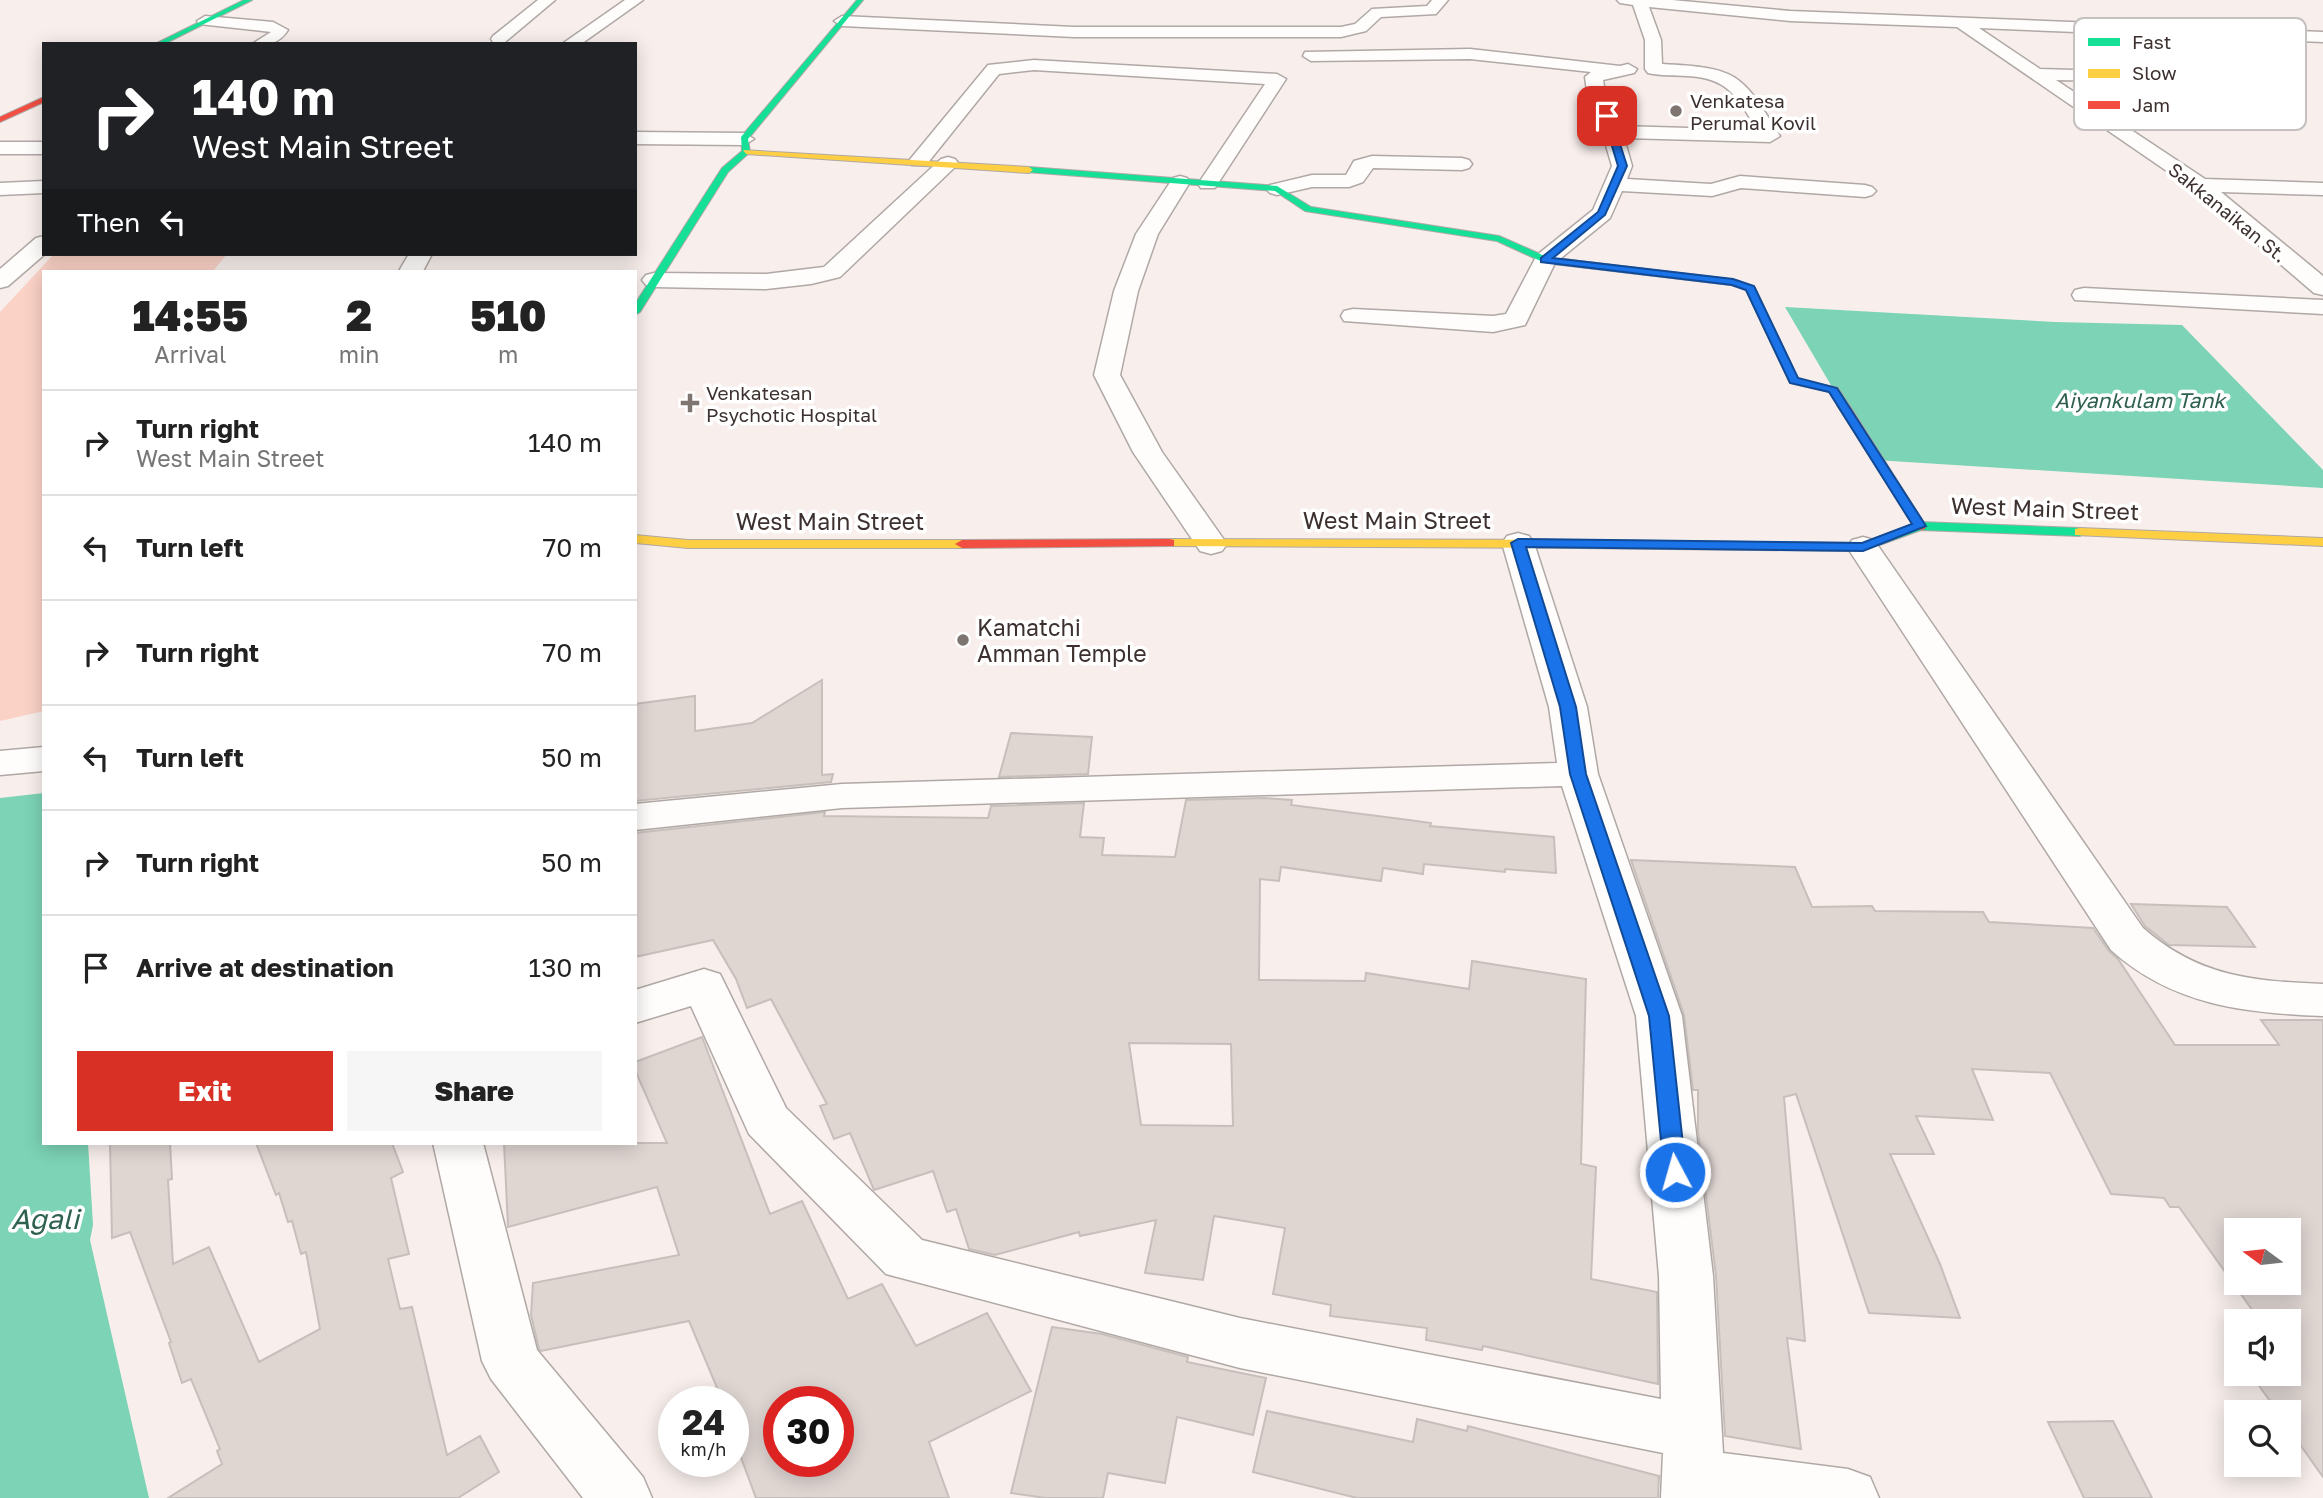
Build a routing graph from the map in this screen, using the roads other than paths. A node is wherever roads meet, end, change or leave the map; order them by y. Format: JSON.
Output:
{"nodes":[{"id":1,"x":249,"y":0,"type":"edge"},
{"id":2,"x":547,"y":0,"type":"edge"},
{"id":3,"x":635,"y":0,"type":"edge"},
{"id":4,"x":860,"y":0,"type":"edge"},
{"id":5,"x":1440,"y":0,"type":"edge"},
{"id":6,"x":1625,"y":0,"type":"edge"},
{"id":7,"x":1639,"y":0,"type":"edge"},
{"id":8,"x":1885,"y":5,"type":"dead end"},
{"id":9,"x":1908,"y":20,"type":"junction"},
{"id":10,"x":205,"y":21,"type":"junction"},
{"id":11,"x":842,"y":22,"type":"junction"},
{"id":12,"x":1958,"y":22,"type":"junction"},
{"id":13,"x":2074,"y":27,"type":"edge"},
{"id":14,"x":499,"y":39,"type":"dead end"},
{"id":15,"x":162,"y":42,"type":"edge"},
{"id":16,"x":264,"y":42,"type":"edge"},
{"id":17,"x":573,"y":42,"type":"edge"},
{"id":18,"x":1617,"y":69,"type":"junction"},
{"id":19,"x":1654,"y":69,"type":"junction"},
{"id":20,"x":2038,"y":74,"type":"junction"},
{"id":21,"x":2074,"y":75,"type":"edge"},
{"id":22,"x":1278,"y":79,"type":"junction"},
{"id":23,"x":2074,"y":99,"type":"edge"},
{"id":24,"x":42,"y":100,"type":"edge"},
{"id":25,"x":0,"y":120,"type":"edge"},
{"id":26,"x":2120,"y":130,"type":"edge"},
{"id":27,"x":1612,"y":132,"type":"junction"},
{"id":28,"x":637,"y":138,"type":"edge"},
{"id":29,"x":745,"y":145,"type":"junction"},
{"id":30,"x":0,"y":148,"type":"edge"},
{"id":31,"x":37,"y":148,"type":"edge"},
{"id":32,"x":1776,"y":152,"type":"junction"},
{"id":33,"x":919,"y":161,"type":"junction"},
{"id":34,"x":948,"y":163,"type":"junction"},
{"id":35,"x":1462,"y":164,"type":"dead end"},
{"id":36,"x":0,"y":173,"type":"edge"},
{"id":37,"x":1180,"y":182,"type":"junction"},
{"id":38,"x":1208,"y":184,"type":"junction"},
{"id":39,"x":1614,"y":184,"type":"junction"},
{"id":40,"x":2200,"y":185,"type":"junction"},
{"id":41,"x":1792,"y":186,"type":"junction"},
{"id":42,"x":42,"y":187,"type":"edge"},
{"id":43,"x":0,"y":189,"type":"edge"},
{"id":44,"x":1278,"y":189,"type":"junction"},
{"id":45,"x":2323,"y":189,"type":"edge"},
{"id":46,"x":1864,"y":191,"type":"dead end"},
{"id":47,"x":42,"y":245,"type":"edge"},
{"id":48,"x":1545,"y":260,"type":"junction"},
{"id":49,"x":654,"y":280,"type":"junction"},
{"id":50,"x":0,"y":281,"type":"edge"},
{"id":51,"x":2323,"y":288,"type":"edge"},
{"id":52,"x":2084,"y":295,"type":"dead end"},
{"id":53,"x":2323,"y":307,"type":"edge"},
{"id":54,"x":637,"y":309,"type":"edge"},
{"id":55,"x":1353,"y":316,"type":"dead end"},
{"id":56,"x":1920,"y":526,"type":"junction"},
{"id":57,"x":637,"y":539,"type":"edge"},
{"id":58,"x":2323,"y":542,"type":"edge"},
{"id":59,"x":1518,"y":543,"type":"junction"},
{"id":60,"x":1211,"y":544,"type":"junction"},
{"id":61,"x":1863,"y":547,"type":"junction"},
{"id":62,"x":42,"y":759,"type":"edge"},
{"id":63,"x":0,"y":763,"type":"edge"},
{"id":64,"x":1578,"y":774,"type":"junction"},
{"id":65,"x":637,"y":817,"type":"edge"},
{"id":66,"x":2323,"y":1000,"type":"edge"},
{"id":67,"x":637,"y":1006,"type":"edge"},
{"id":68,"x":458,"y":1145,"type":"edge"},
{"id":69,"x":1693,"y":1469,"type":"edge"},
{"id":70,"x":621,"y":1498,"type":"edge"},
{"id":71,"x":1848,"y":1498,"type":"edge"}],
"edges":[{"from":1,"to":10,"type":"street"},
{"from":2,"to":14,"type":"street"},
{"from":3,"to":17,"type":"street"},
{"from":4,"to":11,"type":"street"},
{"from":5,"to":11,"type":"street"},
{"from":6,"to":7,"type":"street"},
{"from":7,"to":9,"type":"street"},
{"from":7,"to":19,"type":"street"},
{"from":8,"to":9,"type":"street"},
{"from":9,"to":12,"type":"street"},
{"from":10,"to":15,"type":"street"},
{"from":10,"to":16,"type":"street"},
{"from":11,"to":29,"type":"street"},
{"from":12,"to":13,"type":"street"},
{"from":12,"to":20,"type":"street","name":"Sakkanaikan St."},
{"from":18,"to":19,"type":"street"},
{"from":18,"to":22,"type":"street"},
{"from":18,"to":27,"type":"street"},
{"from":19,"to":32,"type":"street"},
{"from":20,"to":21,"type":"street"},
{"from":20,"to":23,"type":"street","name":"Sakkanaikan St."},
{"from":22,"to":33,"type":"street"},
{"from":22,"to":38,"type":"street"},
{"from":24,"to":25,"type":"street"},
{"from":26,"to":40,"type":"street","name":"Sakkanaikan St."},
{"from":27,"to":32,"type":"street"},
{"from":27,"to":39,"type":"street"},
{"from":28,"to":29,"type":"street"},
{"from":29,"to":33,"type":"street"},
{"from":29,"to":49,"type":"street"},
{"from":30,"to":31,"type":"street"},
{"from":31,"to":36,"type":"street"},
{"from":32,"to":41,"type":"street"},
{"from":33,"to":34,"type":"street"},
{"from":34,"to":37,"type":"street"},
{"from":34,"to":49,"type":"street"},
{"from":35,"to":44,"type":"street"},
{"from":37,"to":38,"type":"street"},
{"from":37,"to":60,"type":"street"},
{"from":38,"to":44,"type":"street"},
{"from":39,"to":41,"type":"street"},
{"from":39,"to":48,"type":"street"},
{"from":40,"to":45,"type":"street"},
{"from":40,"to":51,"type":"street","name":"Sakkanaikan St."},
{"from":41,"to":46,"type":"street"},
{"from":42,"to":43,"type":"street"},
{"from":44,"to":48,"type":"street"},
{"from":47,"to":50,"type":"street"},
{"from":48,"to":55,"type":"street"},
{"from":48,"to":56,"type":"street"},
{"from":49,"to":54,"type":"street"},
{"from":52,"to":53,"type":"street"},
{"from":56,"to":58,"type":"street","name":"West Main Street"},
{"from":56,"to":61,"type":"street","name":"West Main Street"},
{"from":57,"to":60,"type":"street","name":"West Main Street"},
{"from":59,"to":60,"type":"street","name":"West Main Street"},
{"from":59,"to":61,"type":"street","name":"West Main Street"},
{"from":59,"to":64,"type":"street"},
{"from":61,"to":66,"type":"street"},
{"from":62,"to":63,"type":"street"},
{"from":64,"to":65,"type":"street"},
{"from":64,"to":69,"type":"street"},
{"from":67,"to":69,"type":"street"},
{"from":68,"to":70,"type":"street"},
{"from":69,"to":71,"type":"street"}]}
